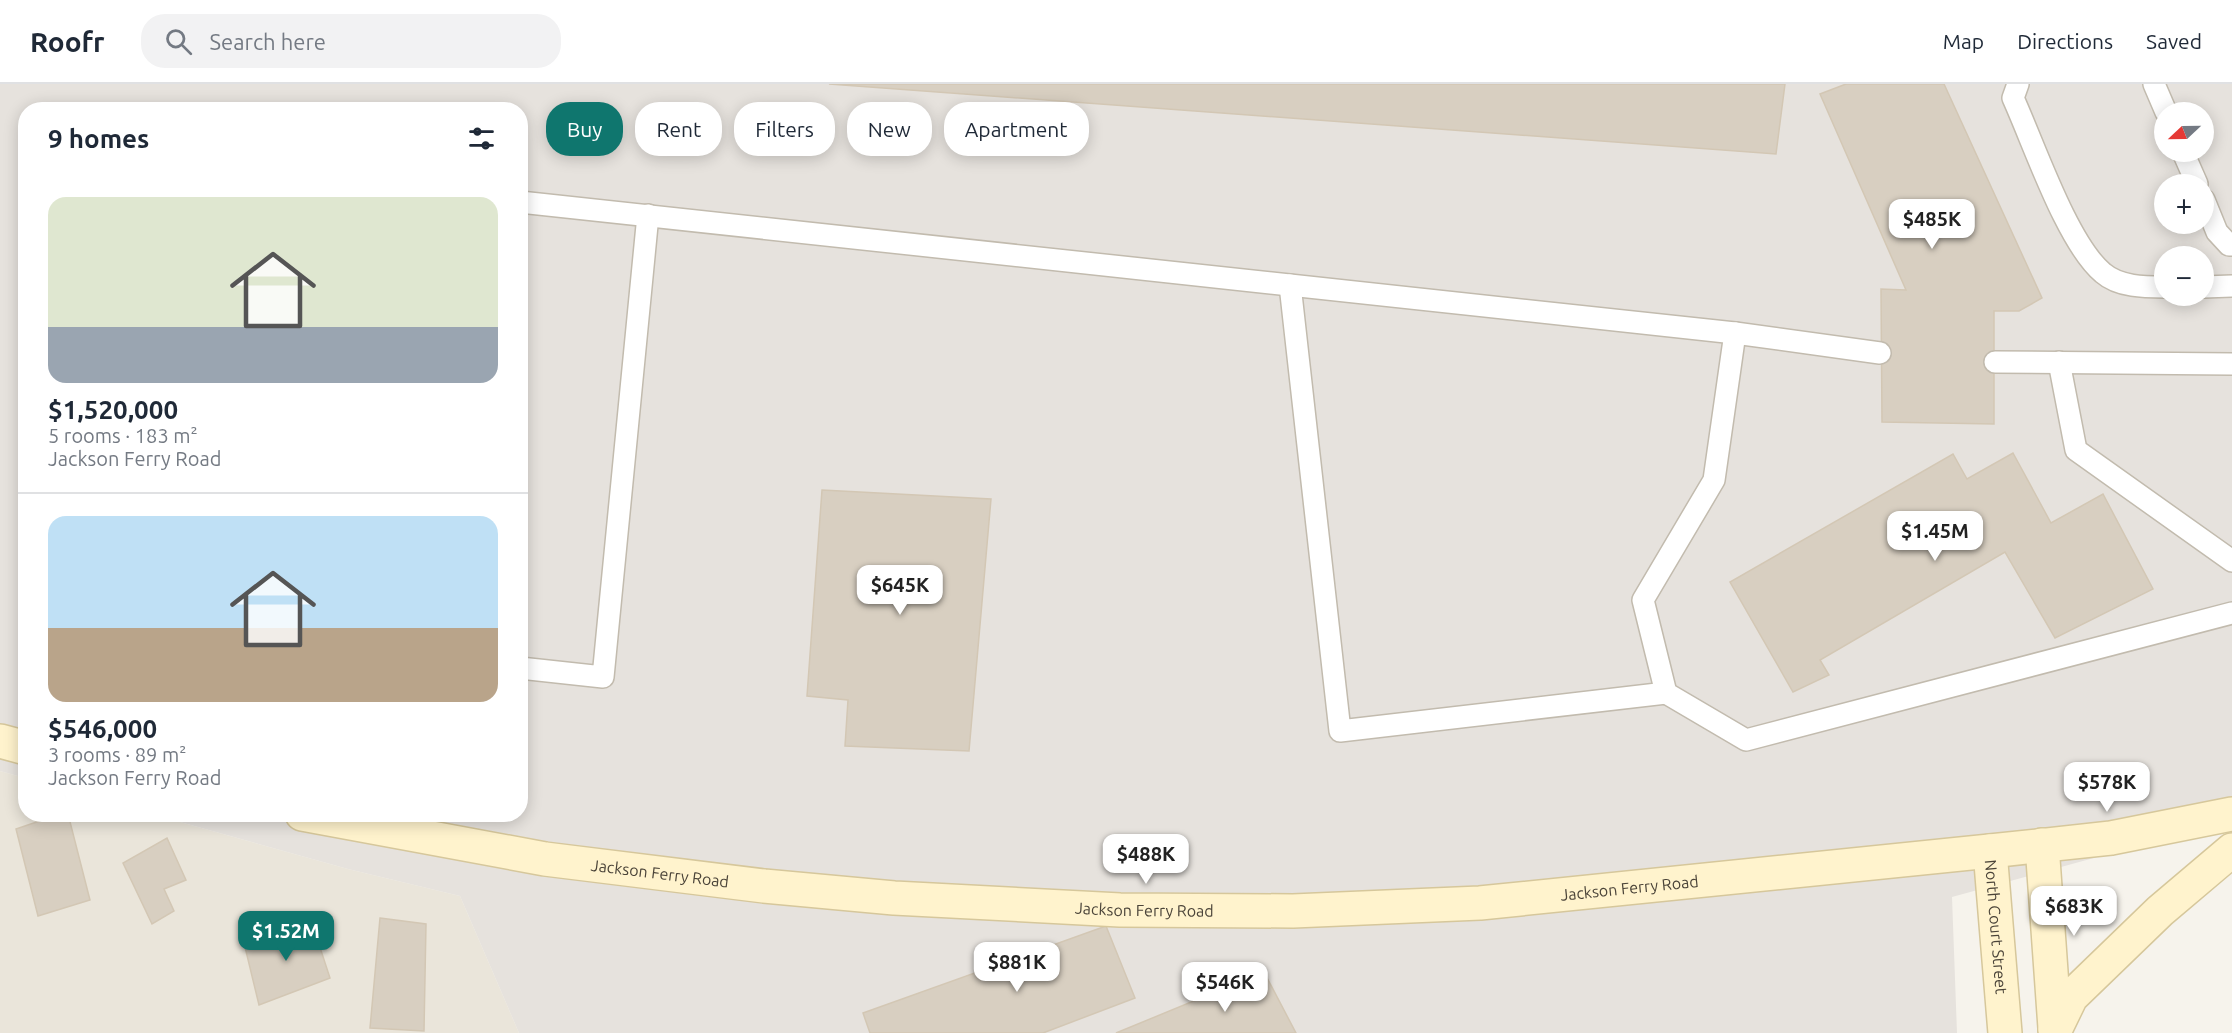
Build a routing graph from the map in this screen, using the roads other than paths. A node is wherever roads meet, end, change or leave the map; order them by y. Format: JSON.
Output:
{"nodes":[{"id":1,"x":2018,"y":84,"type":"edge"},
{"id":2,"x":2154,"y":84,"type":"edge"},
{"id":3,"x":2162,"y":102,"type":"edge"},
{"id":4,"x":528,"y":203,"type":"edge"},
{"id":5,"x":648,"y":215,"type":"junction"},
{"id":6,"x":2214,"y":225,"type":"edge"},
{"id":7,"x":2232,"y":245,"type":"edge"},
{"id":8,"x":1290,"y":285,"type":"junction"},
{"id":9,"x":2214,"y":286,"type":"edge"},
{"id":10,"x":2232,"y":286,"type":"edge"},
{"id":11,"x":2154,"y":287,"type":"edge"},
{"id":12,"x":1735,"y":333,"type":"junction"},
{"id":13,"x":1880,"y":353,"type":"dead end"},
{"id":14,"x":1995,"y":362,"type":"dead end"},
{"id":15,"x":2059,"y":362,"type":"junction"},
{"id":16,"x":2232,"y":364,"type":"edge"},
{"id":17,"x":2232,"y":561,"type":"edge"},
{"id":18,"x":2232,"y":614,"type":"edge"},
{"id":19,"x":528,"y":669,"type":"edge"},
{"id":20,"x":1666,"y":693,"type":"junction"},
{"id":21,"x":0,"y":741,"type":"edge"},
{"id":22,"x":18,"y":746,"type":"edge"},
{"id":23,"x":2232,"y":814,"type":"edge"},
{"id":24,"x":345,"y":822,"type":"edge"},
{"id":25,"x":2042,"y":845,"type":"junction"},
{"id":26,"x":2232,"y":850,"type":"edge"},
{"id":27,"x":1990,"y":851,"type":"junction"},
{"id":28,"x":2055,"y":1031,"type":"edge"},
{"id":29,"x":2005,"y":1033,"type":"edge"}],
"edges":[{"from":1,"to":11,"type":"lane"},
{"from":2,"to":3,"type":"lane"},
{"from":4,"to":5,"type":"lane"},
{"from":5,"to":8,"type":"lane"},
{"from":5,"to":19,"type":"lane"},
{"from":6,"to":7,"type":"lane"},
{"from":8,"to":12,"type":"lane"},
{"from":8,"to":20,"type":"lane"},
{"from":9,"to":10,"type":"lane"},
{"from":12,"to":13,"type":"lane"},
{"from":12,"to":20,"type":"lane"},
{"from":14,"to":15,"type":"lane"},
{"from":15,"to":16,"type":"lane"},
{"from":15,"to":17,"type":"lane"},
{"from":18,"to":20,"type":"lane"},
{"from":21,"to":22,"type":"main road"},
{"from":23,"to":25,"type":"main road","name":"North Court Street"},
{"from":24,"to":27,"type":"main road","name":"Jackson Ferry Road"},
{"from":25,"to":27,"type":"main road","name":"North Court Street"},
{"from":25,"to":28,"type":"main road"},
{"from":26,"to":28,"type":"main road"},
{"from":27,"to":29,"type":"main road","name":"North Court Street"}]}
